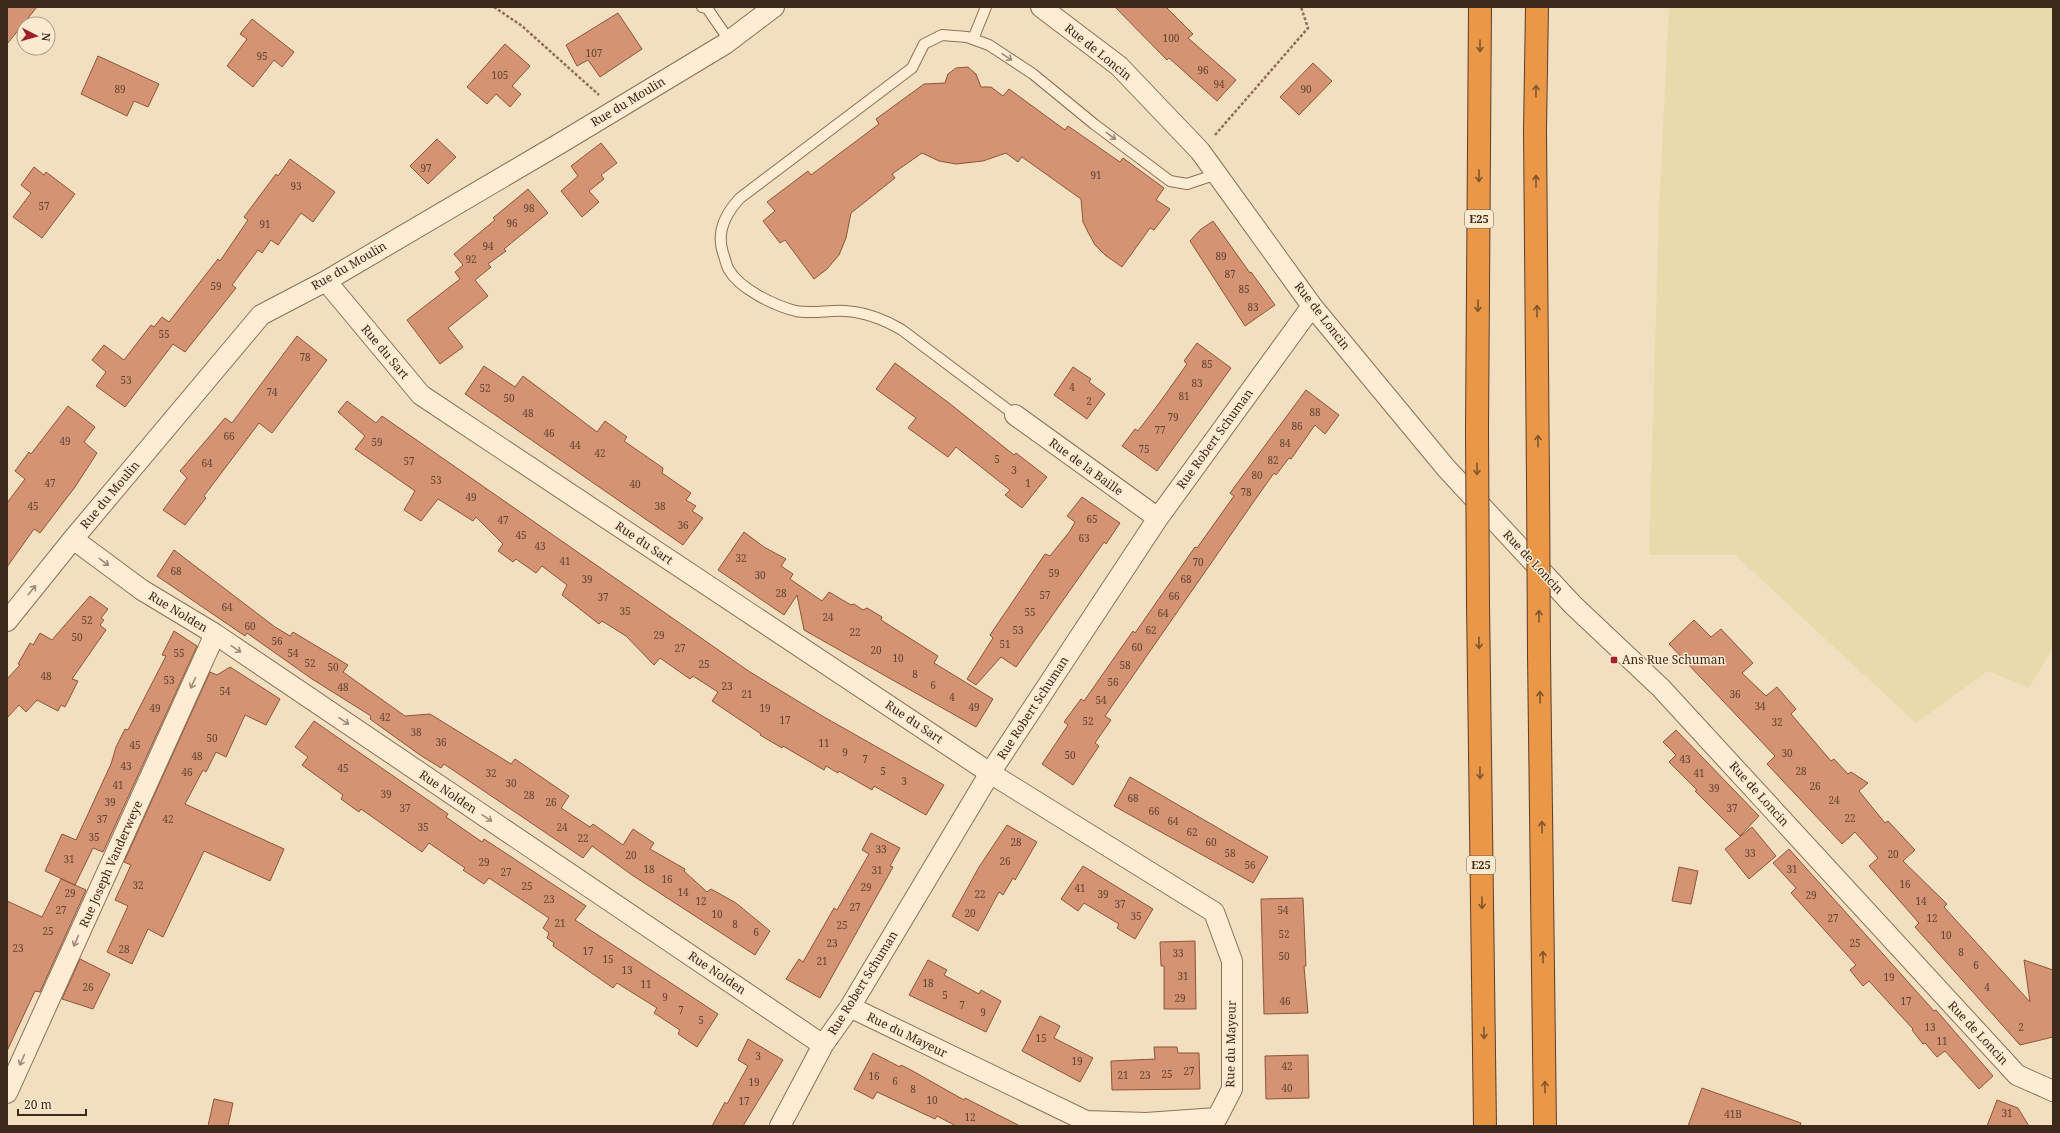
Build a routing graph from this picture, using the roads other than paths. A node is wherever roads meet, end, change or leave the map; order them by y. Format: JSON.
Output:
{"nodes":[{"id":1,"x":702,"y":7,"type":"edge"},
{"id":2,"x":774,"y":7,"type":"edge"},
{"id":3,"x":986,"y":7,"type":"edge"},
{"id":4,"x":1041,"y":7,"type":"edge"},
{"id":5,"x":1480,"y":7,"type":"edge"},
{"id":6,"x":1537,"y":7,"type":"edge"},
{"id":7,"x":973,"y":39,"type":"junction"},
{"id":8,"x":729,"y":40,"type":"junction"},
{"id":9,"x":1217,"y":174,"type":"junction"},
{"id":10,"x":326,"y":281,"type":"junction"},
{"id":11,"x":1312,"y":306,"type":"junction"},
{"id":12,"x":1015,"y":415,"type":"joint"},
{"id":13,"x":1158,"y":518,"type":"junction"},
{"id":14,"x":73,"y":539,"type":"junction"},
{"id":15,"x":7,"y":621,"type":"edge"},
{"id":16,"x":215,"y":634,"type":"junction"},
{"id":17,"x":990,"y":773,"type":"junction"},
{"id":18,"x":850,"y":1007,"type":"junction"},
{"id":19,"x":823,"y":1045,"type":"junction"},
{"id":20,"x":2053,"y":1091,"type":"edge"},
{"id":21,"x":7,"y":1093,"type":"edge"},
{"id":22,"x":780,"y":1126,"type":"edge"},
{"id":23,"x":1485,"y":1126,"type":"edge"},
{"id":24,"x":1545,"y":1126,"type":"edge"}],
"edges":[{"from":1,"to":8,"type":"lane"},
{"from":2,"to":8,"type":"street","name":"Rue du Moulin"},
{"from":3,"to":7,"type":"lane"},
{"from":4,"to":9,"type":"street","name":"Rue de Loncin"},
{"from":5,"to":23,"type":"highway","number":"E25","one_way":true,"bridge":true},
{"from":24,"to":6,"type":"highway","one_way":true,"bridge":true},
{"from":7,"to":9,"type":"lane","one_way":true},
{"from":7,"to":12,"type":"lane"},
{"from":8,"to":10,"type":"street","name":"Rue du Moulin"},
{"from":9,"to":11,"type":"street","name":"Rue de Loncin"},
{"from":10,"to":14,"type":"street","name":"Rue du Moulin"},
{"from":10,"to":17,"type":"street","name":"Rue du Sart"},
{"from":11,"to":13,"type":"street","name":"Rue Robert Schuman"},
{"from":11,"to":20,"type":"street","name":"Rue de Loncin"},
{"from":12,"to":13,"type":"street","name":"Rue de la Baille"},
{"from":13,"to":17,"type":"street","name":"Rue Robert Schuman"},
{"from":15,"to":14,"type":"street","name":"Rue du Moulin","one_way":true},
{"from":14,"to":16,"type":"street","name":"Rue Nolden","one_way":true},
{"from":16,"to":19,"type":"street","name":"Rue Nolden","one_way":true},
{"from":16,"to":21,"type":"street","name":"Rue Joseph Vanderweye","one_way":true},
{"from":17,"to":18,"type":"street","name":"Rue Robert Schuman"},
{"from":17,"to":18,"type":"street","name":"Rue du Mayeur"},
{"from":18,"to":19,"type":"street","name":"Rue Robert Schuman"},
{"from":19,"to":22,"type":"street","name":"Rue Robert Schuman"}]}
